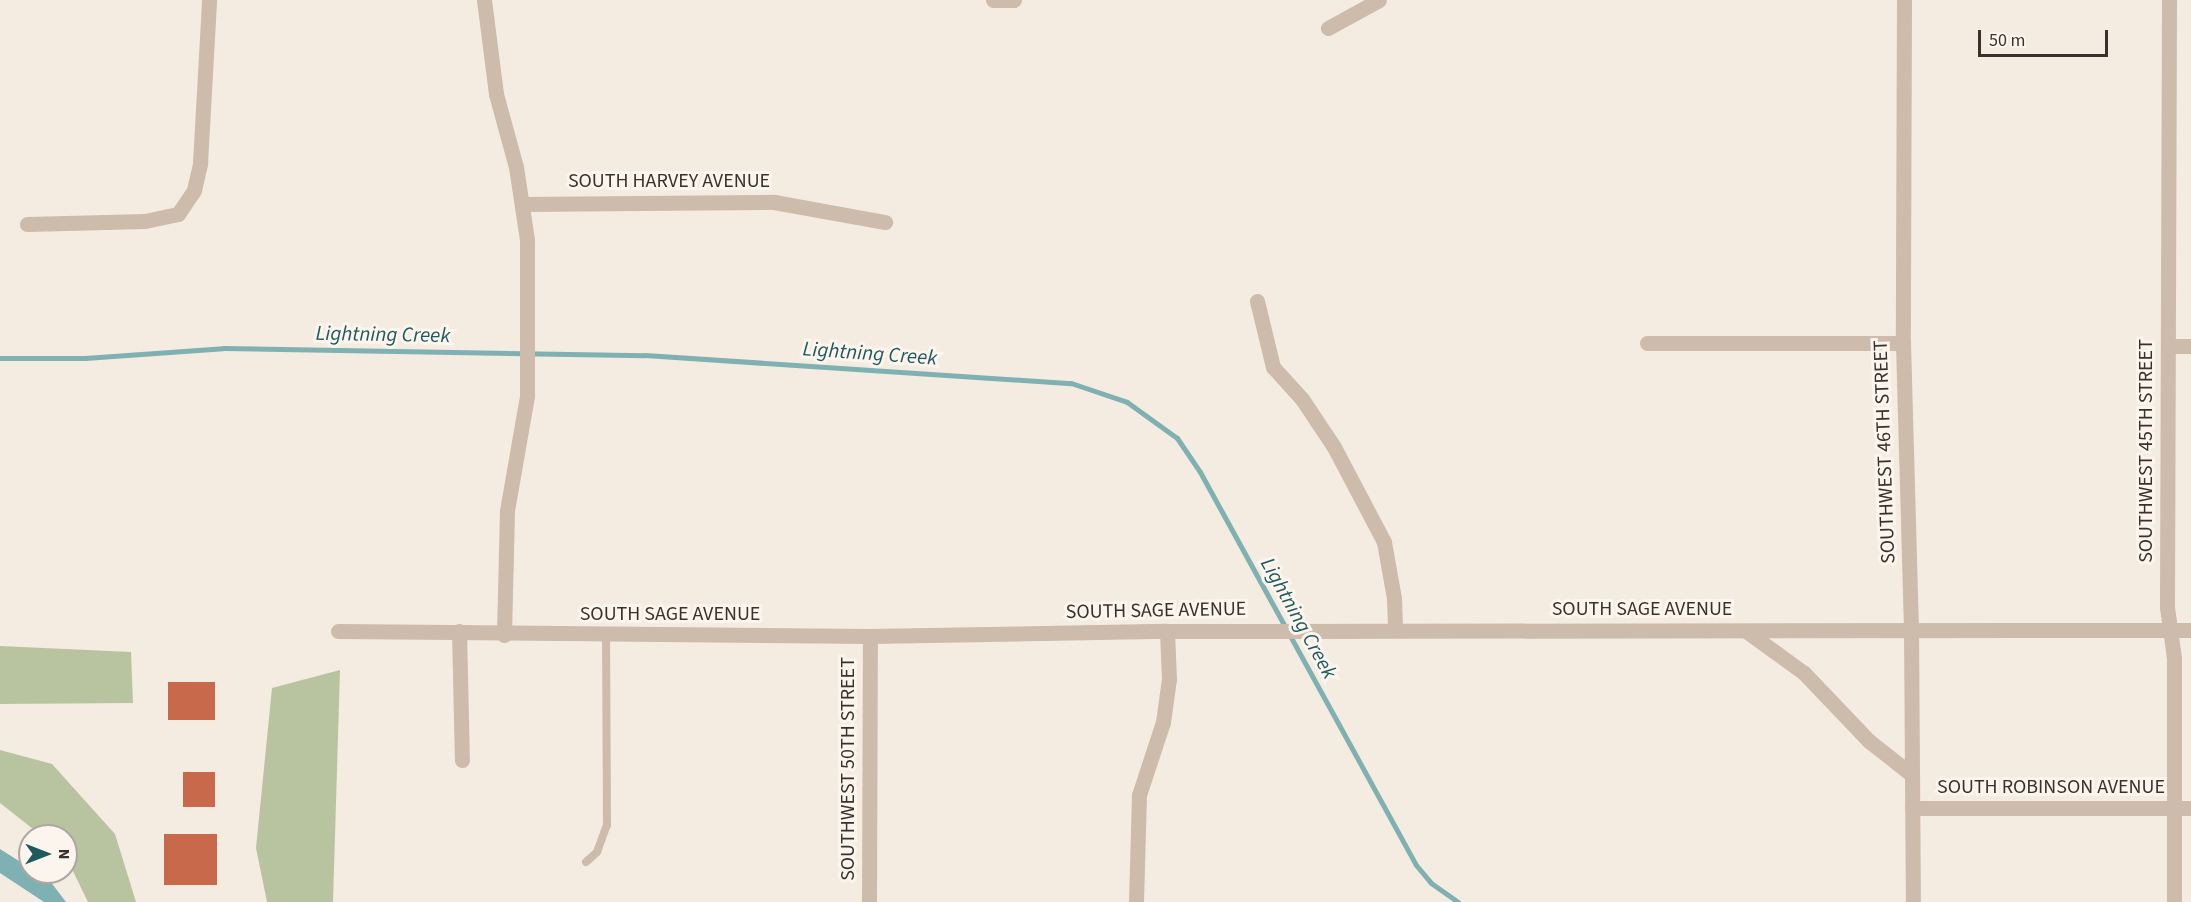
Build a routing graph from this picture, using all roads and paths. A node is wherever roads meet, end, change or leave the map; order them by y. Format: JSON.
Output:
{"nodes":[{"id":1,"x":209,"y":0,"type":"edge"},
{"id":2,"x":484,"y":0,"type":"edge"},
{"id":3,"x":993,"y":0,"type":"edge"},
{"id":4,"x":1014,"y":0,"type":"edge"},
{"id":5,"x":1379,"y":0,"type":"edge"},
{"id":6,"x":1905,"y":0,"type":"edge"},
{"id":7,"x":2169,"y":0,"type":"edge"},
{"id":8,"x":1328,"y":28,"type":"dead end"},
{"id":9,"x":522,"y":204,"type":"junction"},
{"id":10,"x":885,"y":222,"type":"dead end"},
{"id":11,"x":27,"y":224,"type":"dead end"},
{"id":12,"x":1257,"y":301,"type":"dead end"},
{"id":13,"x":1647,"y":343,"type":"dead end"},
{"id":14,"x":1903,"y":343,"type":"junction"},
{"id":15,"x":2168,"y":346,"type":"junction"},
{"id":16,"x":2191,"y":346,"type":"edge"},
{"id":17,"x":1911,"y":628,"type":"junction"},
{"id":18,"x":1395,"y":630,"type":"junction"},
{"id":19,"x":1744,"y":630,"type":"junction"},
{"id":20,"x":2170,"y":630,"type":"junction"},
{"id":21,"x":2191,"y":630,"type":"edge"},
{"id":22,"x":338,"y":631,"type":"dead end"},
{"id":23,"x":459,"y":631,"type":"junction"},
{"id":24,"x":1167,"y":631,"type":"junction"},
{"id":25,"x":504,"y":635,"type":"junction"},
{"id":26,"x":606,"y":635,"type":"junction"},
{"id":27,"x":870,"y":636,"type":"junction"},
{"id":28,"x":462,"y":760,"type":"dead end"},
{"id":29,"x":1911,"y":774,"type":"junction"},
{"id":30,"x":2174,"y":807,"type":"junction"},
{"id":31,"x":1912,"y":808,"type":"junction"},
{"id":32,"x":2191,"y":808,"type":"edge"},
{"id":33,"x":586,"y":862,"type":"dead end"},
{"id":34,"x":869,"y":902,"type":"edge"},
{"id":35,"x":1136,"y":902,"type":"edge"},
{"id":36,"x":1913,"y":902,"type":"edge"},
{"id":37,"x":2174,"y":902,"type":"edge"}],
"edges":[{"from":1,"to":11,"type":"street"},
{"from":2,"to":9,"type":"street"},
{"from":3,"to":4,"type":"street"},
{"from":5,"to":8,"type":"street"},
{"from":6,"to":14,"type":"street","name":"SOUTHWEST 46TH STREET"},
{"from":7,"to":15,"type":"street","name":"SOUTHWEST 45TH STREET"},
{"from":9,"to":10,"type":"street","name":"SOUTH HARVEY AVENUE"},
{"from":9,"to":25,"type":"street"},
{"from":12,"to":18,"type":"street"},
{"from":13,"to":14,"type":"street"},
{"from":14,"to":17,"type":"street","name":"SOUTHWEST 46TH STREET"},
{"from":15,"to":16,"type":"street"},
{"from":15,"to":20,"type":"street","name":"SOUTHWEST 45TH STREET"},
{"from":17,"to":19,"type":"street","name":"SOUTH SAGE AVENUE"},
{"from":17,"to":20,"type":"street","name":"SOUTH SAGE AVENUE"},
{"from":17,"to":29,"type":"street","name":"SOUTHWEST 46TH STREET"},
{"from":18,"to":19,"type":"street","name":"SOUTH SAGE AVENUE"},
{"from":18,"to":24,"type":"street","name":"SOUTH SAGE AVENUE"},
{"from":19,"to":29,"type":"street","name":"SOUTH ROBINSON AVENUE"},
{"from":20,"to":21,"type":"street","name":"SOUTH SAGE AVENUE"},
{"from":20,"to":30,"type":"street","name":"SOUTHWEST 45TH STREET"},
{"from":22,"to":23,"type":"street","name":"SOUTH SAGE AVENUE"},
{"from":23,"to":25,"type":"street","name":"SOUTH SAGE AVENUE"},
{"from":23,"to":28,"type":"street"},
{"from":24,"to":27,"type":"street","name":"SOUTH SAGE AVENUE"},
{"from":24,"to":35,"type":"street"},
{"from":25,"to":26,"type":"street","name":"SOUTH SAGE AVENUE"},
{"from":26,"to":27,"type":"street","name":"SOUTH SAGE AVENUE"},
{"from":26,"to":33,"type":"lane"},
{"from":27,"to":34,"type":"street","name":"SOUTHWEST 50TH STREET"},
{"from":29,"to":31,"type":"street","name":"SOUTHWEST 46TH STREET"},
{"from":30,"to":31,"type":"street","name":"SOUTH ROBINSON AVENUE"},
{"from":30,"to":32,"type":"street","name":"SOUTH ROBINSON AVENUE"},
{"from":30,"to":37,"type":"street","name":"SOUTHWEST 45TH STREET"},
{"from":31,"to":36,"type":"street","name":"SOUTHWEST 46TH STREET"}]}
